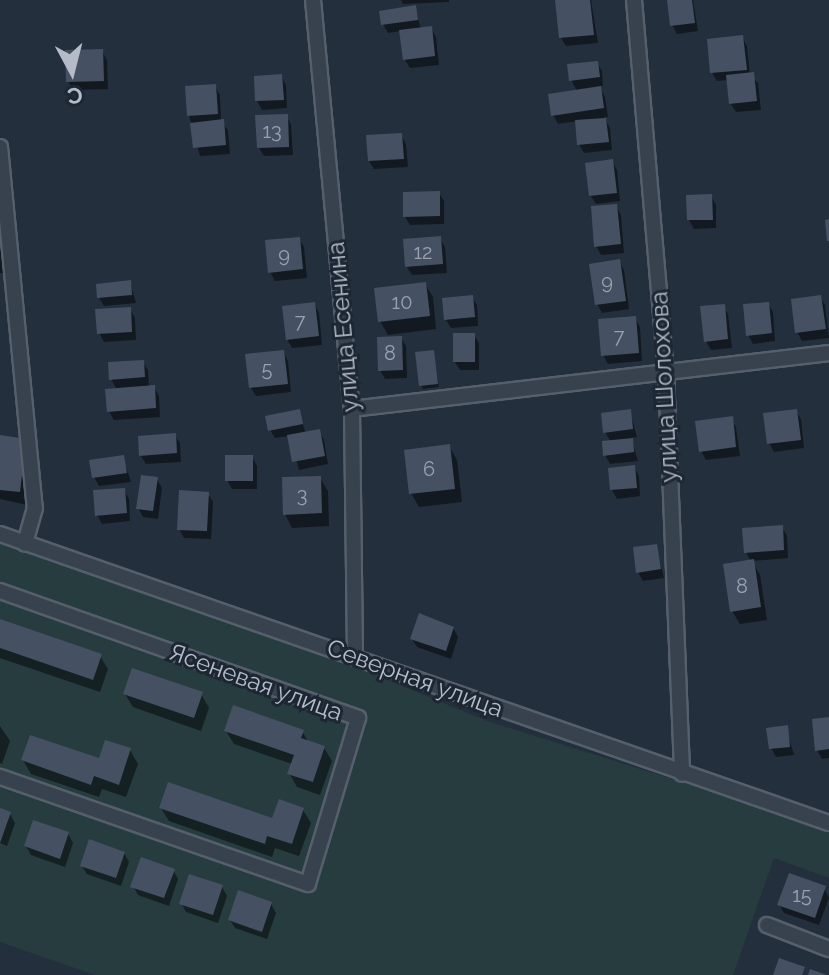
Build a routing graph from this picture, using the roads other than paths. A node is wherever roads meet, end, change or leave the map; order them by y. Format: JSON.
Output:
{"nodes":[{"id":1,"x":313,"y":0,"type":"edge"},
{"id":2,"x":634,"y":0,"type":"edge"},
{"id":3,"x":0,"y":147,"type":"edge"},
{"id":4,"x":829,"y":353,"type":"edge"},
{"id":5,"x":666,"y":372,"type":"junction"},
{"id":6,"x":352,"y":409,"type":"junction"},
{"id":7,"x":0,"y":534,"type":"edge"},
{"id":8,"x":25,"y":544,"type":"junction"},
{"id":9,"x":0,"y":591,"type":"edge"},
{"id":10,"x":355,"y":656,"type":"junction"},
{"id":11,"x":682,"y":774,"type":"junction"},
{"id":12,"x":0,"y":777,"type":"edge"},
{"id":13,"x":829,"y":823,"type":"edge"},
{"id":14,"x":767,"y":925,"type":"dead end"},
{"id":15,"x":829,"y":949,"type":"edge"}],
"edges":[{"from":1,"to":6,"type":"street","name":"улица Есенина"},
{"from":2,"to":5,"type":"street","name":"улица Шолохова"},
{"from":3,"to":8,"type":"street"},
{"from":4,"to":5,"type":"street"},
{"from":5,"to":6,"type":"street"},
{"from":5,"to":11,"type":"street","name":"улица Шолохова"},
{"from":6,"to":10,"type":"street","name":"улица Есенина"},
{"from":7,"to":8,"type":"street","name":"Северная улица"},
{"from":8,"to":10,"type":"street","name":"Северная улица"},
{"from":9,"to":12,"type":"street","name":"Ясеневая улица"},
{"from":10,"to":11,"type":"street","name":"Северная улица"},
{"from":11,"to":13,"type":"street","name":"Северная улица"},
{"from":14,"to":15,"type":"street"}]}
